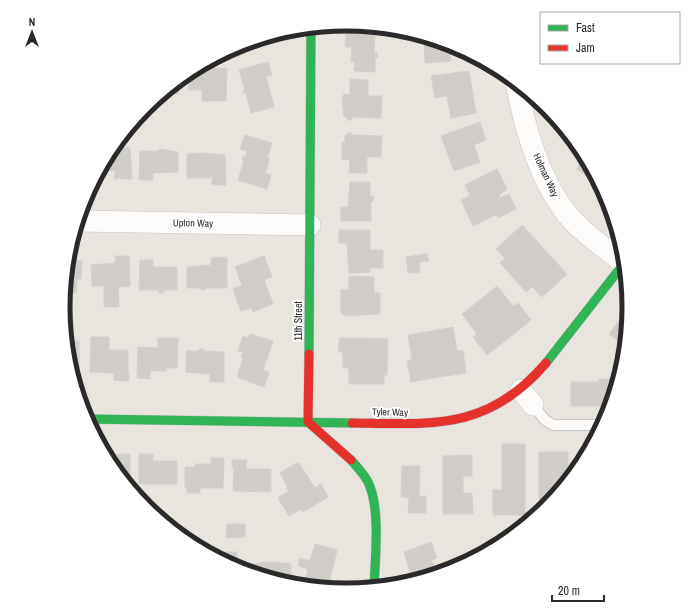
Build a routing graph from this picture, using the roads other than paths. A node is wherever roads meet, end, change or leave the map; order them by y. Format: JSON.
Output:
{"nodes":[{"id":1,"x":309,"y":33,"type":"edge"},
{"id":2,"x":518,"y":91,"type":"edge"},
{"id":3,"x":83,"y":221,"type":"edge"},
{"id":4,"x":310,"y":225,"type":"junction"},
{"id":5,"x":618,"y":257,"type":"edge"},
{"id":6,"x":620,"y":270,"type":"edge"},
{"id":7,"x":527,"y":397,"type":"junction"},
{"id":8,"x":94,"y":419,"type":"edge"},
{"id":9,"x":308,"y":422,"type":"junction"},
{"id":10,"x":596,"y":425,"type":"edge"},
{"id":11,"x":374,"y":582,"type":"edge"}],
"edges":[{"from":1,"to":4,"type":"street","name":"11th Street"},
{"from":2,"to":5,"type":"street","name":"Holman Way"},
{"from":3,"to":4,"type":"street","name":"Upton Way"},
{"from":4,"to":9,"type":"street","name":"11th Street"},
{"from":6,"to":7,"type":"street","name":"Tyler Way"},
{"from":7,"to":9,"type":"street","name":"Tyler Way"},
{"from":7,"to":10,"type":"lane"},
{"from":8,"to":9,"type":"street","name":"Tyler Way"},
{"from":9,"to":11,"type":"street"}]}
